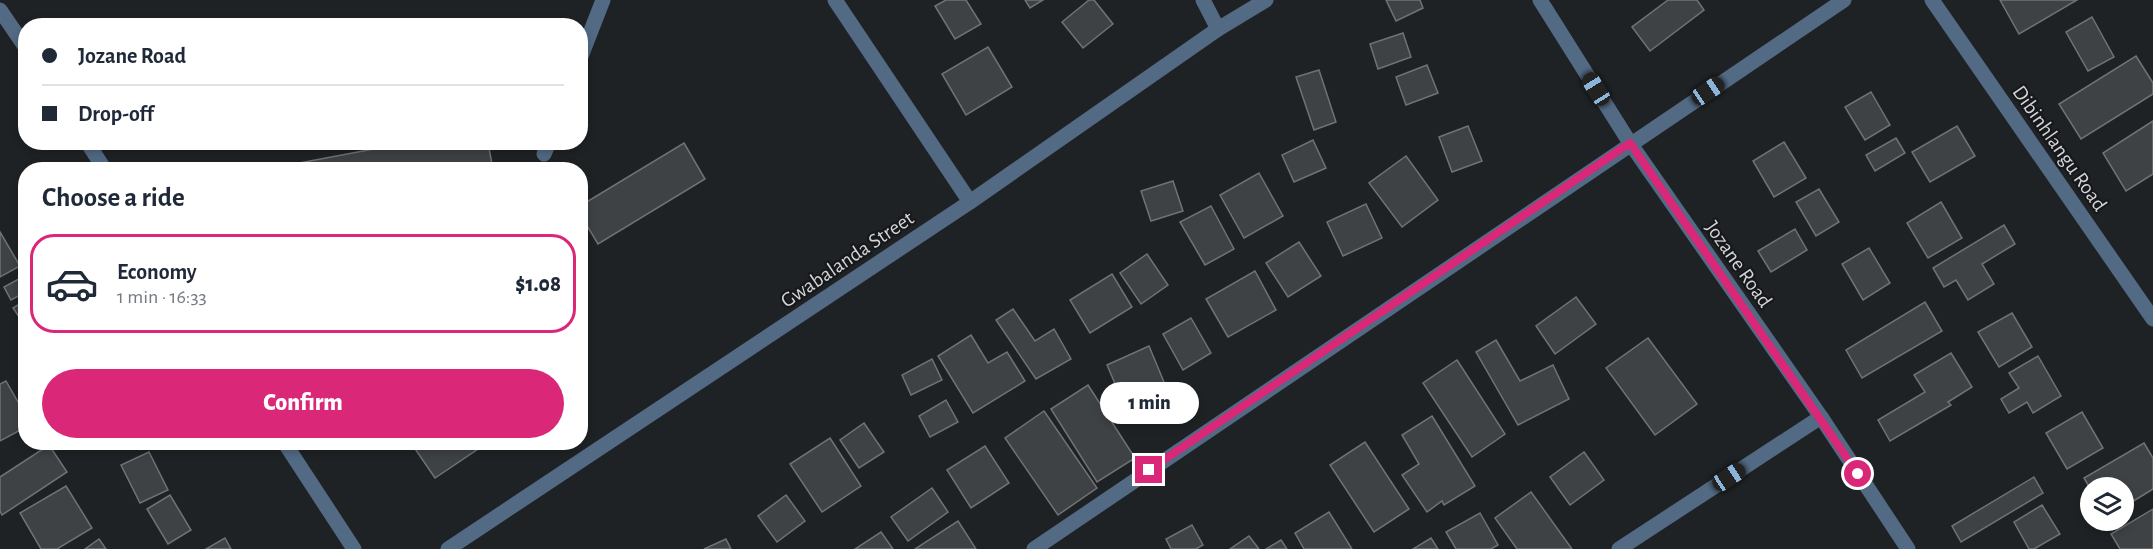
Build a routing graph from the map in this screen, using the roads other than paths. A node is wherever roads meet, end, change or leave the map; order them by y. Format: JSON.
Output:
{"nodes":[{"id":1,"x":603,"y":0,"type":"edge"},
{"id":2,"x":835,"y":0,"type":"edge"},
{"id":3,"x":1203,"y":0,"type":"edge"},
{"id":4,"x":1266,"y":0,"type":"edge"},
{"id":5,"x":1540,"y":0,"type":"edge"},
{"id":6,"x":1844,"y":0,"type":"edge"},
{"id":7,"x":1932,"y":0,"type":"edge"},
{"id":8,"x":0,"y":10,"type":"edge"},
{"id":9,"x":1218,"y":29,"type":"junction"},
{"id":10,"x":18,"y":36,"type":"edge"},
{"id":11,"x":588,"y":38,"type":"edge"},
{"id":12,"x":1630,"y":143,"type":"junction"},
{"id":13,"x":970,"y":202,"type":"junction"},
{"id":14,"x":2153,"y":319,"type":"edge"},
{"id":15,"x":1821,"y":417,"type":"junction"},
{"id":16,"x":289,"y":450,"type":"edge"},
{"id":17,"x":354,"y":549,"type":"edge"},
{"id":18,"x":448,"y":549,"type":"edge"},
{"id":19,"x":1034,"y":549,"type":"edge"},
{"id":20,"x":1619,"y":549,"type":"edge"},
{"id":21,"x":1908,"y":549,"type":"edge"}],
"edges":[{"from":1,"to":11,"type":"street"},
{"from":2,"to":13,"type":"street"},
{"from":3,"to":9,"type":"street"},
{"from":4,"to":9,"type":"street","name":"Gwabalanda Street"},
{"from":5,"to":12,"type":"street","name":"Jozane Road"},
{"from":6,"to":12,"type":"street"},
{"from":7,"to":14,"type":"street","name":"Dibinhlangu Road"},
{"from":8,"to":10,"type":"street"},
{"from":9,"to":13,"type":"street","name":"Gwabalanda Street"},
{"from":12,"to":15,"type":"street","name":"Jozane Road"},
{"from":12,"to":19,"type":"street"},
{"from":13,"to":18,"type":"street","name":"Gwabalanda Street"},
{"from":15,"to":20,"type":"street"},
{"from":15,"to":21,"type":"street","name":"Jozane Road"},
{"from":16,"to":17,"type":"street"}]}
